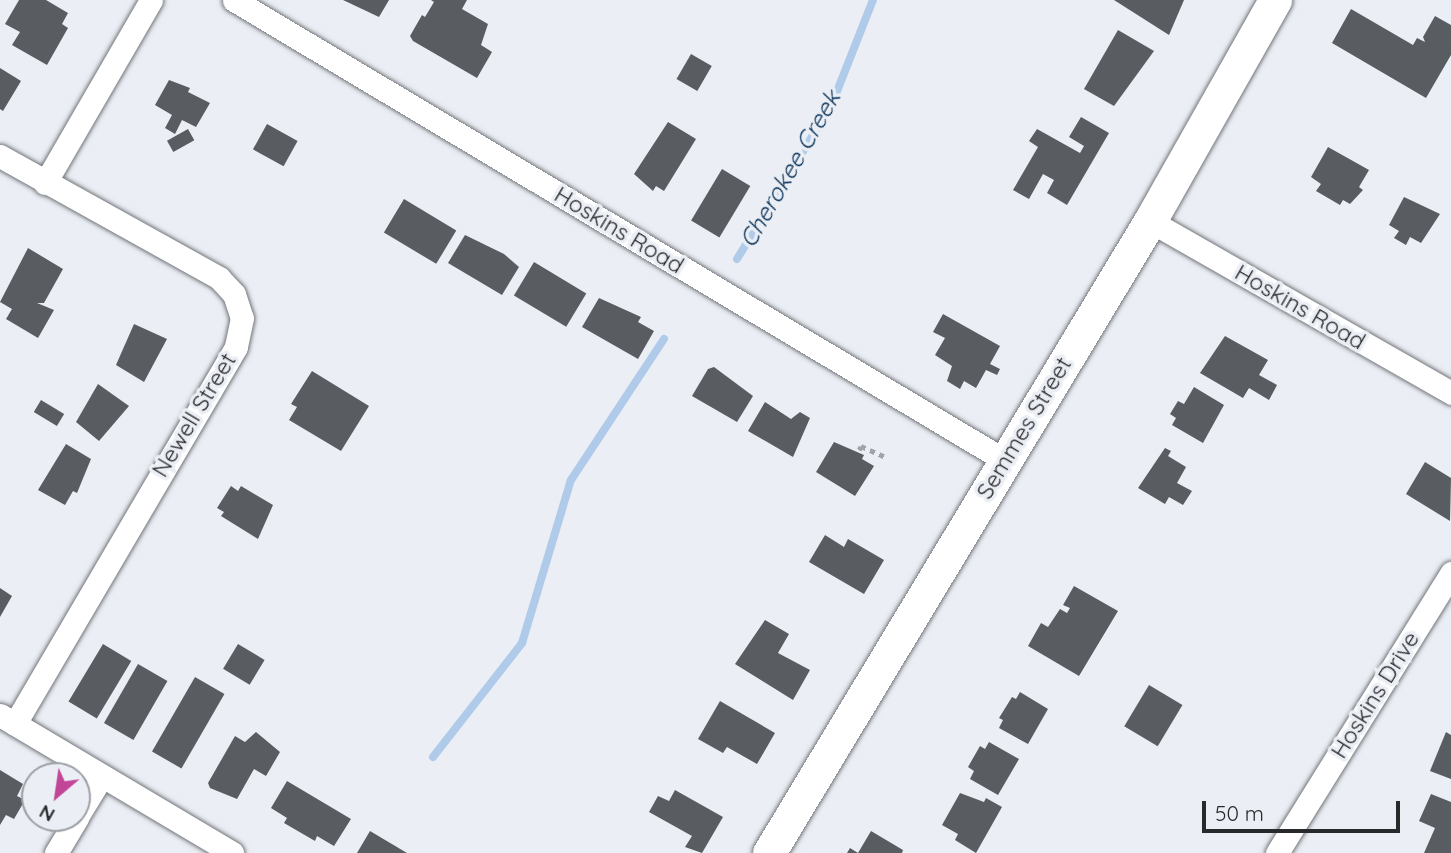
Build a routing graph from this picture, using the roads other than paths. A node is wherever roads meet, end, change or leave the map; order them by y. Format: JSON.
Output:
{"nodes":[{"id":1,"x":151,"y":0,"type":"edge"},
{"id":2,"x":234,"y":0,"type":"edge"},
{"id":3,"x":1275,"y":0,"type":"edge"},
{"id":4,"x":0,"y":156,"type":"edge"},
{"id":5,"x":45,"y":183,"type":"junction"},
{"id":6,"x":1150,"y":221,"type":"junction"},
{"id":7,"x":1451,"y":393,"type":"edge"},
{"id":8,"x":1004,"y":460,"type":"junction"},
{"id":9,"x":1451,"y":573,"type":"edge"},
{"id":10,"x":7,"y":719,"type":"edge"},
{"id":11,"x":102,"y":776,"type":"junction"},
{"id":12,"x":91,"y":794,"type":"edge"},
{"id":13,"x":69,"y":832,"type":"edge"},
{"id":14,"x":56,"y":853,"type":"edge"},
{"id":15,"x":232,"y":853,"type":"edge"},
{"id":16,"x":769,"y":853,"type":"edge"},
{"id":17,"x":1277,"y":853,"type":"edge"}],
"edges":[{"from":1,"to":5,"type":"street"},
{"from":2,"to":8,"type":"street","name":"Hoskins Road"},
{"from":3,"to":6,"type":"main road","name":"Semmes Street"},
{"from":4,"to":5,"type":"street"},
{"from":5,"to":10,"type":"street","name":"Newell Street"},
{"from":6,"to":7,"type":"street","name":"Hoskins Road"},
{"from":6,"to":8,"type":"main road","name":"Semmes Street"},
{"from":8,"to":16,"type":"main road","name":"Semmes Street"},
{"from":9,"to":17,"type":"street","name":"Hoskins Drive"},
{"from":10,"to":11,"type":"street"},
{"from":11,"to":12,"type":"street"},
{"from":11,"to":15,"type":"street"},
{"from":13,"to":14,"type":"street"}]}
